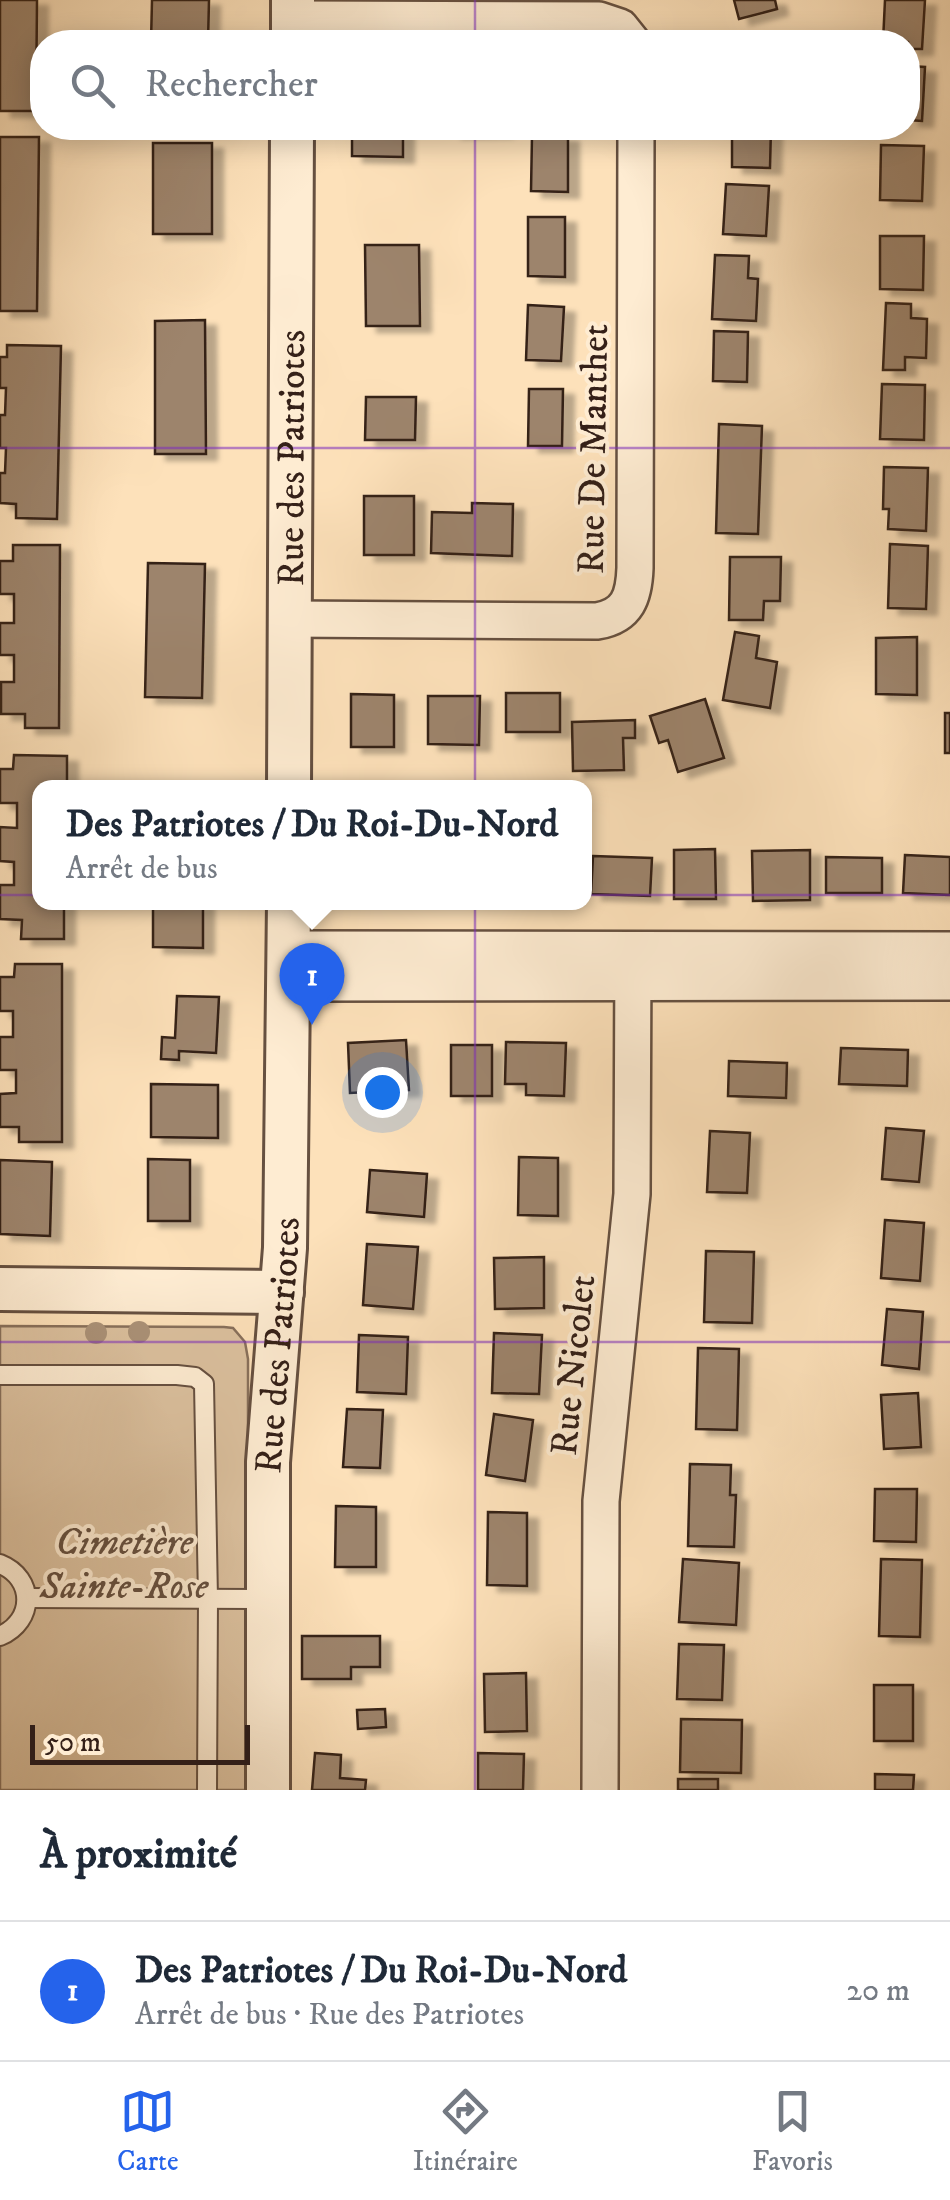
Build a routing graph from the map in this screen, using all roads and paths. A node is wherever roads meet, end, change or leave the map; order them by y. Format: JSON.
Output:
{"nodes":[{"id":1,"x":293,"y":20,"type":"edge"},
{"id":2,"x":623,"y":30,"type":"edge"},
{"id":3,"x":292,"y":140,"type":"edge"},
{"id":4,"x":636,"y":140,"type":"edge"},
{"id":5,"x":288,"y":620,"type":"junction"},
{"id":6,"x":288,"y":780,"type":"edge"},
{"id":7,"x":289,"y":910,"type":"edge"},
{"id":8,"x":950,"y":950,"type":"edge"},
{"id":9,"x":289,"y":966,"type":"junction"},
{"id":10,"x":633,"y":966,"type":"junction"},
{"id":11,"x":950,"y":982,"type":"edge"},
{"id":12,"x":0,"y":1289,"type":"edge"},
{"id":13,"x":282,"y":1292,"type":"junction"},
{"id":14,"x":0,"y":1375,"type":"edge"},
{"id":15,"x":0,"y":1564,"type":"edge"},
{"id":16,"x":27,"y":1598,"type":"junction"},
{"id":17,"x":208,"y":1599,"type":"junction"},
{"id":18,"x":268,"y":1600,"type":"junction"},
{"id":19,"x":0,"y":1636,"type":"edge"},
{"id":20,"x":207,"y":1790,"type":"edge"},
{"id":21,"x":268,"y":1790,"type":"edge"},
{"id":22,"x":600,"y":1790,"type":"edge"}],
"edges":[{"from":1,"to":2,"type":"street"},
{"from":3,"to":5,"type":"street","name":"Rue des Patriotes"},
{"from":4,"to":5,"type":"street","name":"Rue De Manthet"},
{"from":5,"to":6,"type":"street","name":"Rue des Patriotes"},
{"from":7,"to":9,"type":"street","name":"Rue des Patriotes"},
{"from":8,"to":10,"type":"street"},
{"from":9,"to":10,"type":"street"},
{"from":9,"to":13,"type":"street","name":"Rue des Patriotes"},
{"from":10,"to":11,"type":"street"},
{"from":10,"to":22,"type":"street","name":"Rue Nicolet"},
{"from":12,"to":13,"type":"street"},
{"from":13,"to":18,"type":"street","name":"Rue des Patriotes"},
{"from":14,"to":17,"type":"lane"},
{"from":15,"to":16,"type":"lane"},
{"from":16,"to":17,"type":"lane"},
{"from":16,"to":19,"type":"lane"},
{"from":17,"to":18,"type":"lane"},
{"from":17,"to":20,"type":"lane"},
{"from":18,"to":21,"type":"street","name":"Rue des Patriotes"}]}
